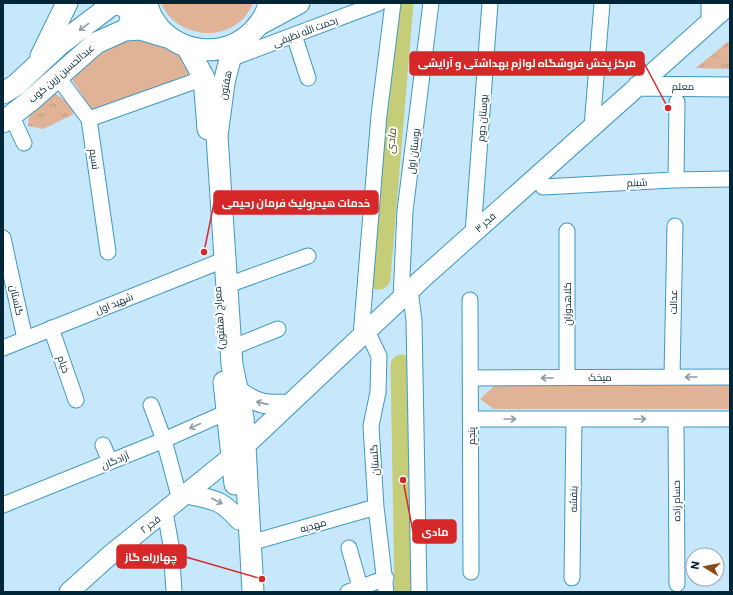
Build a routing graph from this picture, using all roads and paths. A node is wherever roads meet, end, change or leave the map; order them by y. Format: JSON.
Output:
{"nodes":[{"id":1,"x":67,"y":3,"type":"edge"},
{"id":2,"x":147,"y":3,"type":"edge"},
{"id":3,"x":268,"y":3,"type":"edge"},
{"id":4,"x":299,"y":3,"type":"edge"},
{"id":5,"x":379,"y":3,"type":"edge"},
{"id":6,"x":393,"y":3,"type":"edge"},
{"id":7,"x":431,"y":3,"type":"edge"},
{"id":8,"x":490,"y":3,"type":"edge"},
{"id":9,"x":602,"y":3,"type":"edge"},
{"id":10,"x":709,"y":3,"type":"edge"},
{"id":11,"x":113,"y":4,"type":"edge"},
{"id":12,"x":730,"y":4,"type":"edge"},
{"id":13,"x":709,"y":23,"type":"junction"},
{"id":14,"x":125,"y":30,"type":"junction"},
{"id":15,"x":251,"y":32,"type":"junction"},
{"id":16,"x":294,"y":35,"type":"junction"},
{"id":17,"x":179,"y":43,"type":"junction"},
{"id":18,"x":230,"y":59,"type":"junction"},
{"id":19,"x":35,"y":68,"type":"junction"},
{"id":20,"x":58,"y":76,"type":"junction"},
{"id":21,"x":204,"y":78,"type":"junction"},
{"id":22,"x":308,"y":78,"type":"dead end"},
{"id":23,"x":637,"y":86,"type":"junction"},
{"id":24,"x":730,"y":87,"type":"edge"},
{"id":25,"x":3,"y":93,"type":"edge"},
{"id":26,"x":677,"y":102,"type":"dead end"},
{"id":27,"x":7,"y":118,"type":"edge"},
{"id":28,"x":89,"y":119,"type":"junction"},
{"id":29,"x":592,"y":127,"type":"junction"},
{"id":30,"x":217,"y":136,"type":"joint"},
{"id":31,"x":24,"y":143,"type":"dead end"},
{"id":32,"x":676,"y":180,"type":"junction"},
{"id":33,"x":730,"y":180,"type":"edge"},
{"id":34,"x":543,"y":187,"type":"dead end"},
{"id":35,"x":675,"y":226,"type":"dead end"},
{"id":36,"x":567,"y":231,"type":"dead end"},
{"id":37,"x":473,"y":233,"type":"junction"},
{"id":38,"x":3,"y":238,"type":"edge"},
{"id":39,"x":108,"y":252,"type":"dead end"},
{"id":40,"x":308,"y":256,"type":"dead end"},
{"id":41,"x":220,"y":261,"type":"junction"},
{"id":42,"x":228,"y":285,"type":"junction"},
{"id":43,"x":406,"y":294,"type":"junction"},
{"id":44,"x":470,"y":300,"type":"dead end"},
{"id":45,"x":51,"y":328,"type":"junction"},
{"id":46,"x":278,"y":330,"type":"dead end"},
{"id":47,"x":364,"y":333,"type":"junction"},
{"id":48,"x":25,"y":339,"type":"junction"},
{"id":49,"x":3,"y":348,"type":"edge"},
{"id":50,"x":231,"y":348,"type":"junction"},
{"id":51,"x":672,"y":377,"type":"junction"},
{"id":52,"x":730,"y":377,"type":"edge"},
{"id":53,"x":471,"y":378,"type":"junction"},
{"id":54,"x":567,"y":378,"type":"junction"},
{"id":55,"x":238,"y":390,"type":"junction"},
{"id":56,"x":76,"y":400,"type":"dead end"},
{"id":57,"x":289,"y":404,"type":"junction"},
{"id":58,"x":152,"y":405,"type":"dead end"},
{"id":59,"x":227,"y":412,"type":"junction"},
{"id":60,"x":471,"y":419,"type":"junction"},
{"id":61,"x":574,"y":419,"type":"junction"},
{"id":62,"x":676,"y":419,"type":"junction"},
{"id":63,"x":730,"y":419,"type":"edge"},
{"id":64,"x":164,"y":440,"type":"junction"},
{"id":65,"x":103,"y":445,"type":"dead end"},
{"id":66,"x":238,"y":451,"type":"junction"},
{"id":67,"x":110,"y":462,"type":"junction"},
{"id":68,"x":184,"y":497,"type":"junction"},
{"id":69,"x":3,"y":505,"type":"edge"},
{"id":70,"x":376,"y":507,"type":"junction"},
{"id":71,"x":166,"y":512,"type":"junction"},
{"id":72,"x":239,"y":520,"type":"junction"},
{"id":73,"x":250,"y":543,"type":"junction"},
{"id":74,"x":349,"y":548,"type":"dead end"},
{"id":75,"x":471,"y":572,"type":"dead end"},
{"id":76,"x":572,"y":578,"type":"dead end"},
{"id":77,"x":677,"y":584,"type":"dead end"},
{"id":78,"x":386,"y":585,"type":"edge"},
{"id":79,"x":354,"y":590,"type":"edge"},
{"id":80,"x":70,"y":592,"type":"edge"},
{"id":81,"x":174,"y":592,"type":"edge"},
{"id":82,"x":243,"y":592,"type":"edge"},
{"id":83,"x":253,"y":592,"type":"edge"},
{"id":84,"x":418,"y":592,"type":"edge"}],
"edges":[{"from":1,"to":19,"type":"main road"},
{"from":2,"to":17,"type":"main road","name":"معراج (هفتون)"},
{"from":3,"to":15,"type":"main road","name":"هفتون"},
{"from":4,"to":15,"type":"main road","name":"عبدالحسین زرین کوب"},
{"from":5,"to":16,"type":"street","name":"رحمت الله نظیفی"},
{"from":6,"to":47,"type":"street"},
{"from":7,"to":43,"type":"street","name":"بوستان اول"},
{"from":8,"to":37,"type":"street","name":"بوستان دوم"},
{"from":9,"to":29,"type":"street"},
{"from":10,"to":13,"type":"street"},
{"from":11,"to":14,"type":"main road"},
{"from":11,"to":19,"type":"main road","name":"عبدالحسین زرین کوب","one_way":true},
{"from":12,"to":13,"type":"street","name":"فجر ۳"},
{"from":13,"to":23,"type":"street","name":"فجر ۳"},
{"from":14,"to":17,"type":"main road","name":"عبدالحسین زرین کوب"},
{"from":14,"to":20,"type":"main road","name":"عبدالحسین زرین کوب"},
{"from":15,"to":17,"type":"main road","name":"عبدالحسین زرین کوب"},
{"from":15,"to":18,"type":"main road","name":"هفتون"},
{"from":16,"to":18,"type":"street","name":"رحمت الله نظیفی"},
{"from":16,"to":22,"type":"street"},
{"from":17,"to":21,"type":"main road","name":"معراج (هفتون)"},
{"from":18,"to":30,"type":"main road","name":"هفتون"},
{"from":19,"to":25,"type":"main road","name":"عبدالحسین زرین کوب"},
{"from":20,"to":27,"type":"main road","name":"عبدالحسین زرین کوب"},
{"from":20,"to":28,"type":"street","name":"نسیم"},
{"from":21,"to":28,"type":"street"},
{"from":21,"to":41,"type":"main road","name":"معراج (هفتون)"},
{"from":23,"to":24,"type":"street","name":"معلم"},
{"from":23,"to":29,"type":"street","name":"فجر ۳"},
{"from":26,"to":32,"type":"street"},
{"from":27,"to":31,"type":"street"},
{"from":28,"to":39,"type":"street","name":"نسیم"},
{"from":29,"to":37,"type":"street","name":"فجر ۳"},
{"from":30,"to":41,"type":"main road","name":"معراج (هفتون)"},
{"from":32,"to":33,"type":"street","name":"شبنم"},
{"from":32,"to":34,"type":"street","name":"شبنم"},
{"from":35,"to":51,"type":"street","name":"عدالت"},
{"from":36,"to":54,"type":"street","name":"کلاهدوزان"},
{"from":37,"to":43,"type":"street","name":"فجر ۳"},
{"from":38,"to":48,"type":"street","name":"گلستان"},
{"from":40,"to":42,"type":"street"},
{"from":41,"to":42,"type":"main road","name":"معراج (هفتون)"},
{"from":41,"to":45,"type":"street","name":"شهید اول"},
{"from":41,"to":59,"type":"main road","name":"معراج (هفتون)"},
{"from":42,"to":50,"type":"main road","name":"معراج (هفتون)"},
{"from":43,"to":47,"type":"street","name":"فجر ۳"},
{"from":43,"to":84,"type":"street","name":"بوستان اول"},
{"from":44,"to":53,"type":"street","name":"پنجم"},
{"from":45,"to":48,"type":"street","name":"شهید اول"},
{"from":45,"to":56,"type":"street","name":"خیام"},
{"from":46,"to":50,"type":"street"},
{"from":47,"to":57,"type":"street","name":"فجر ۳"},
{"from":47,"to":70,"type":"street","name":"گلستان"},
{"from":48,"to":49,"type":"street","name":"شهید اول"},
{"from":50,"to":55,"type":"main road","name":"معراج (هفتون)"},
{"from":52,"to":51,"type":"street","name":"میخک","one_way":true},
{"from":51,"to":54,"type":"street","name":"میخک"},
{"from":54,"to":53,"type":"street","name":"میخک","one_way":true},
{"from":53,"to":60,"type":"street","name":"پنجم"},
{"from":57,"to":55,"type":"street","one_way":true},
{"from":55,"to":66,"type":"main road","name":"معراج (هفتون)"},
{"from":57,"to":66,"type":"street","name":"فجر ۳"},
{"from":58,"to":64,"type":"street"},
{"from":59,"to":64,"type":"street","name":"آزادگان","one_way":true},
{"from":59,"to":66,"type":"main road","name":"معراج (هفتون)"},
{"from":60,"to":61,"type":"street","one_way":true},
{"from":60,"to":75,"type":"street","name":"پنجم"},
{"from":61,"to":62,"type":"street","one_way":true},
{"from":61,"to":76,"type":"street","name":"بنفشه"},
{"from":62,"to":63,"type":"street"},
{"from":62,"to":77,"type":"street","name":"حسام زاده"},
{"from":64,"to":67,"type":"street","name":"آزادگان"},
{"from":64,"to":68,"type":"street"},
{"from":65,"to":67,"type":"street"},
{"from":66,"to":68,"type":"street","name":"فجر ۲"},
{"from":66,"to":72,"type":"main road","name":"معراج (هفتون)"},
{"from":66,"to":73,"type":"main road","name":"معراج (هفتون)"},
{"from":67,"to":69,"type":"street","name":"آزادگان"},
{"from":68,"to":71,"type":"street","name":"فجر ۲"},
{"from":68,"to":72,"type":"street","one_way":true},
{"from":70,"to":73,"type":"street","name":"مهدیه"},
{"from":70,"to":78,"type":"street","name":"گلستان"},
{"from":71,"to":80,"type":"street","name":"فجر ۲"},
{"from":71,"to":81,"type":"street"},
{"from":72,"to":82,"type":"main road","name":"معراج (هفتون)"},
{"from":73,"to":83,"type":"main road","name":"معراج (هفتون)"},
{"from":74,"to":79,"type":"street"},
{"from":78,"to":79,"type":"street"}]}
